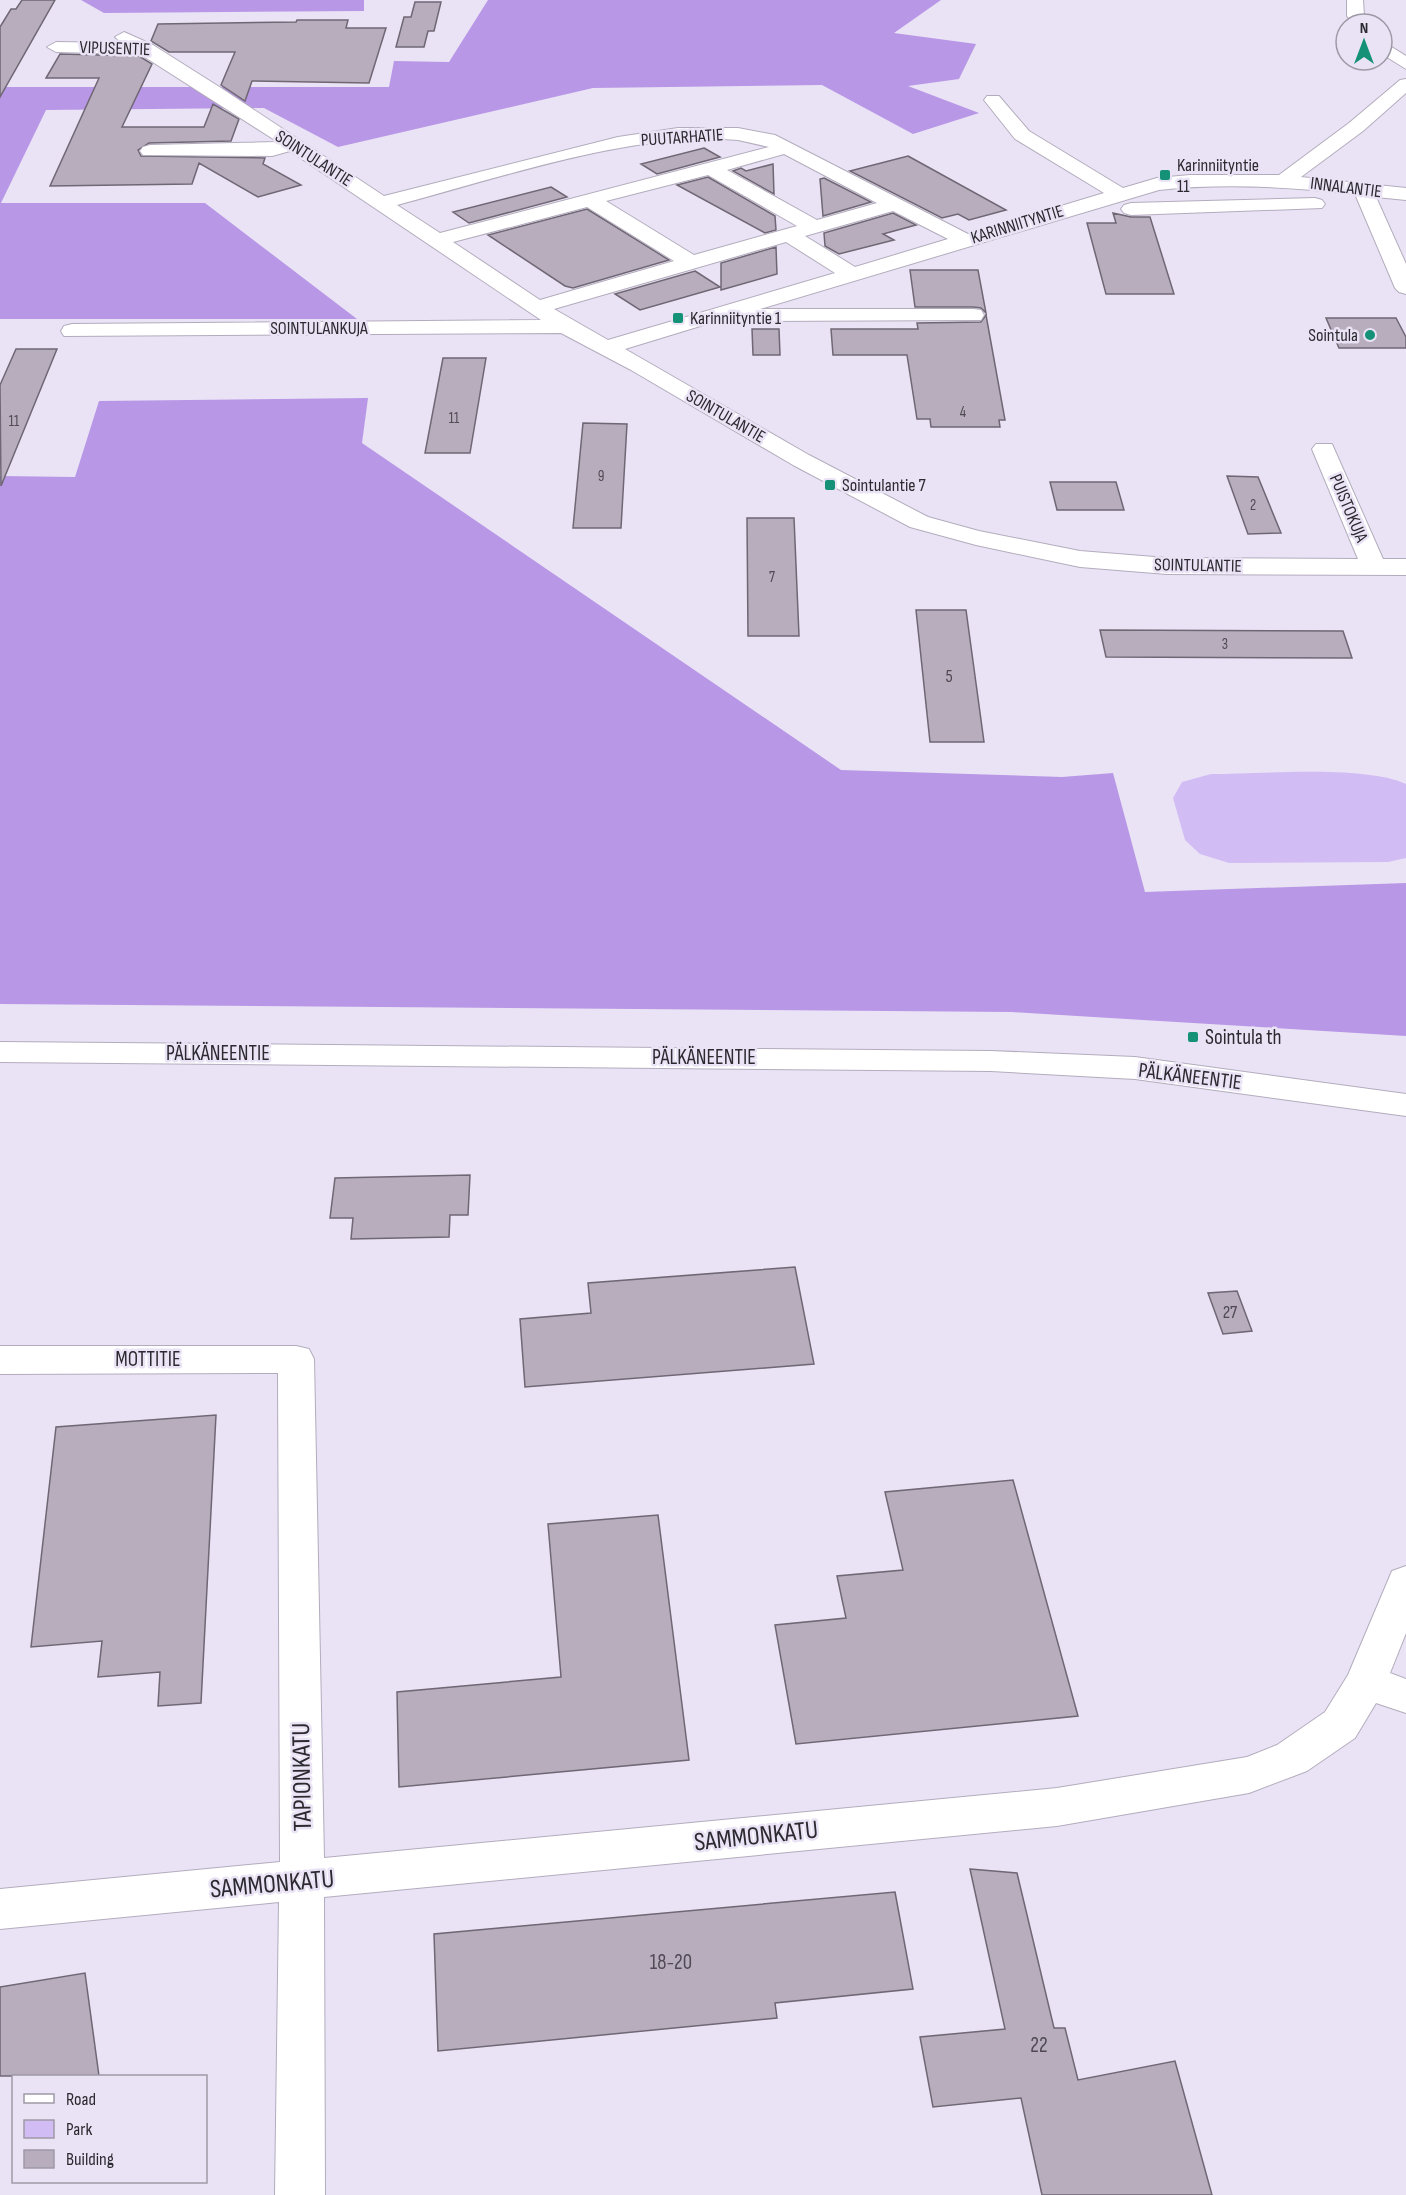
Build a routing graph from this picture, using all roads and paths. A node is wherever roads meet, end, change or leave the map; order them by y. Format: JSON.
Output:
{"nodes":[{"id":1,"x":124,"y":37,"type":"dead end"},
{"id":2,"x":56,"y":46,"type":"dead end"},
{"id":3,"x":141,"y":49,"type":"junction"},
{"id":4,"x":173,"y":49,"type":"dead end"},
{"id":5,"x":1406,"y":84,"type":"edge"},
{"id":6,"x":993,"y":99,"type":"dead end"},
{"id":7,"x":293,"y":144,"type":"junction"},
{"id":8,"x":786,"y":148,"type":"junction"},
{"id":9,"x":150,"y":151,"type":"dead end"},
{"id":10,"x":710,"y":168,"type":"junction"},
{"id":11,"x":1285,"y":180,"type":"junction"},
{"id":12,"x":1362,"y":188,"type":"junction"},
{"id":13,"x":1406,"y":194,"type":"edge"},
{"id":14,"x":590,"y":200,"type":"junction"},
{"id":15,"x":1125,"y":201,"type":"junction"},
{"id":16,"x":382,"y":203,"type":"junction"},
{"id":17,"x":895,"y":204,"type":"junction"},
{"id":18,"x":1315,"y":204,"type":"dead end"},
{"id":19,"x":814,"y":227,"type":"junction"},
{"id":20,"x":789,"y":235,"type":"junction"},
{"id":21,"x":437,"y":240,"type":"junction"},
{"id":22,"x":965,"y":240,"type":"junction"},
{"id":23,"x":692,"y":263,"type":"junction"},
{"id":24,"x":852,"y":274,"type":"junction"},
{"id":25,"x":1406,"y":288,"type":"edge"},
{"id":26,"x":537,"y":307,"type":"junction"},
{"id":27,"x":717,"y":315,"type":"junction"},
{"id":28,"x":973,"y":315,"type":"dead end"},
{"id":29,"x":565,"y":326,"type":"junction"},
{"id":30,"x":72,"y":330,"type":"dead end"},
{"id":31,"x":607,"y":347,"type":"junction"},
{"id":32,"x":1324,"y":449,"type":"dead end"},
{"id":33,"x":1374,"y":567,"type":"junction"},
{"id":34,"x":1406,"y":567,"type":"edge"},
{"id":35,"x":0,"y":1052,"type":"edge"},
{"id":36,"x":1406,"y":1105,"type":"edge"},
{"id":37,"x":296,"y":1359,"type":"joint"},
{"id":38,"x":0,"y":1360,"type":"edge"},
{"id":39,"x":1406,"y":1582,"type":"edge"},
{"id":40,"x":1366,"y":1682,"type":"junction"},
{"id":41,"x":1406,"y":1696,"type":"edge"},
{"id":42,"x":301,"y":1880,"type":"junction"},
{"id":43,"x":0,"y":1909,"type":"edge"},
{"id":44,"x":300,"y":2195,"type":"edge"}],
"edges":[{"from":1,"to":3,"type":"street","name":"SOINTULANTIE"},
{"from":2,"to":3,"type":"street","name":"VIPUSENTIE"},
{"from":3,"to":4,"type":"street","name":"VIPUSENTIE"},
{"from":3,"to":7,"type":"street","name":"SOINTULANTIE"},
{"from":5,"to":11,"type":"street"},
{"from":6,"to":15,"type":"street"},
{"from":7,"to":9,"type":"street"},
{"from":7,"to":16,"type":"street","name":"SOINTULANTIE"},
{"from":8,"to":10,"type":"street"},
{"from":8,"to":16,"type":"street","name":"PUUTARHATIE"},
{"from":8,"to":17,"type":"street","name":"PUUTARHATIE"},
{"from":10,"to":14,"type":"street"},
{"from":10,"to":19,"type":"street"},
{"from":11,"to":12,"type":"street","name":"INNALANTIE"},
{"from":11,"to":15,"type":"street","name":"KARINNIITYNTIE"},
{"from":12,"to":13,"type":"street","name":"INNALANTIE"},
{"from":12,"to":25,"type":"street"},
{"from":14,"to":21,"type":"street"},
{"from":14,"to":23,"type":"street"},
{"from":15,"to":18,"type":"street"},
{"from":15,"to":22,"type":"street","name":"KARINNIITYNTIE"},
{"from":16,"to":21,"type":"street","name":"SOINTULANTIE"},
{"from":17,"to":19,"type":"street"},
{"from":17,"to":22,"type":"street","name":"PUUTARHATIE"},
{"from":19,"to":20,"type":"street"},
{"from":20,"to":23,"type":"street"},
{"from":20,"to":24,"type":"street"},
{"from":21,"to":26,"type":"street","name":"SOINTULANTIE"},
{"from":22,"to":24,"type":"street","name":"KARINNIITYNTIE"},
{"from":23,"to":26,"type":"street"},
{"from":24,"to":27,"type":"street","name":"KARINNIITYNTIE"},
{"from":26,"to":29,"type":"street","name":"SOINTULANTIE"},
{"from":27,"to":28,"type":"street"},
{"from":27,"to":31,"type":"street","name":"KARINNIITYNTIE"},
{"from":29,"to":30,"type":"street","name":"SOINTULANKUJA"},
{"from":29,"to":31,"type":"street","name":"SOINTULANTIE"},
{"from":31,"to":33,"type":"street","name":"SOINTULANTIE"},
{"from":32,"to":33,"type":"street","name":"PUISTOKUJA"},
{"from":33,"to":34,"type":"street","name":"SOINTULANTIE"},
{"from":35,"to":36,"type":"street","name":"PÄLKÄNEENTIE"},
{"from":37,"to":38,"type":"street","name":"MOTTITIE"},
{"from":37,"to":42,"type":"street","name":"TAPIONKATU"},
{"from":39,"to":40,"type":"street","name":"SAMMONKATU"},
{"from":40,"to":41,"type":"street"},
{"from":40,"to":42,"type":"street","name":"SAMMONKATU"},
{"from":42,"to":43,"type":"street","name":"SAMMONKATU"},
{"from":42,"to":44,"type":"street","name":"TAPIONKATU"}]}
